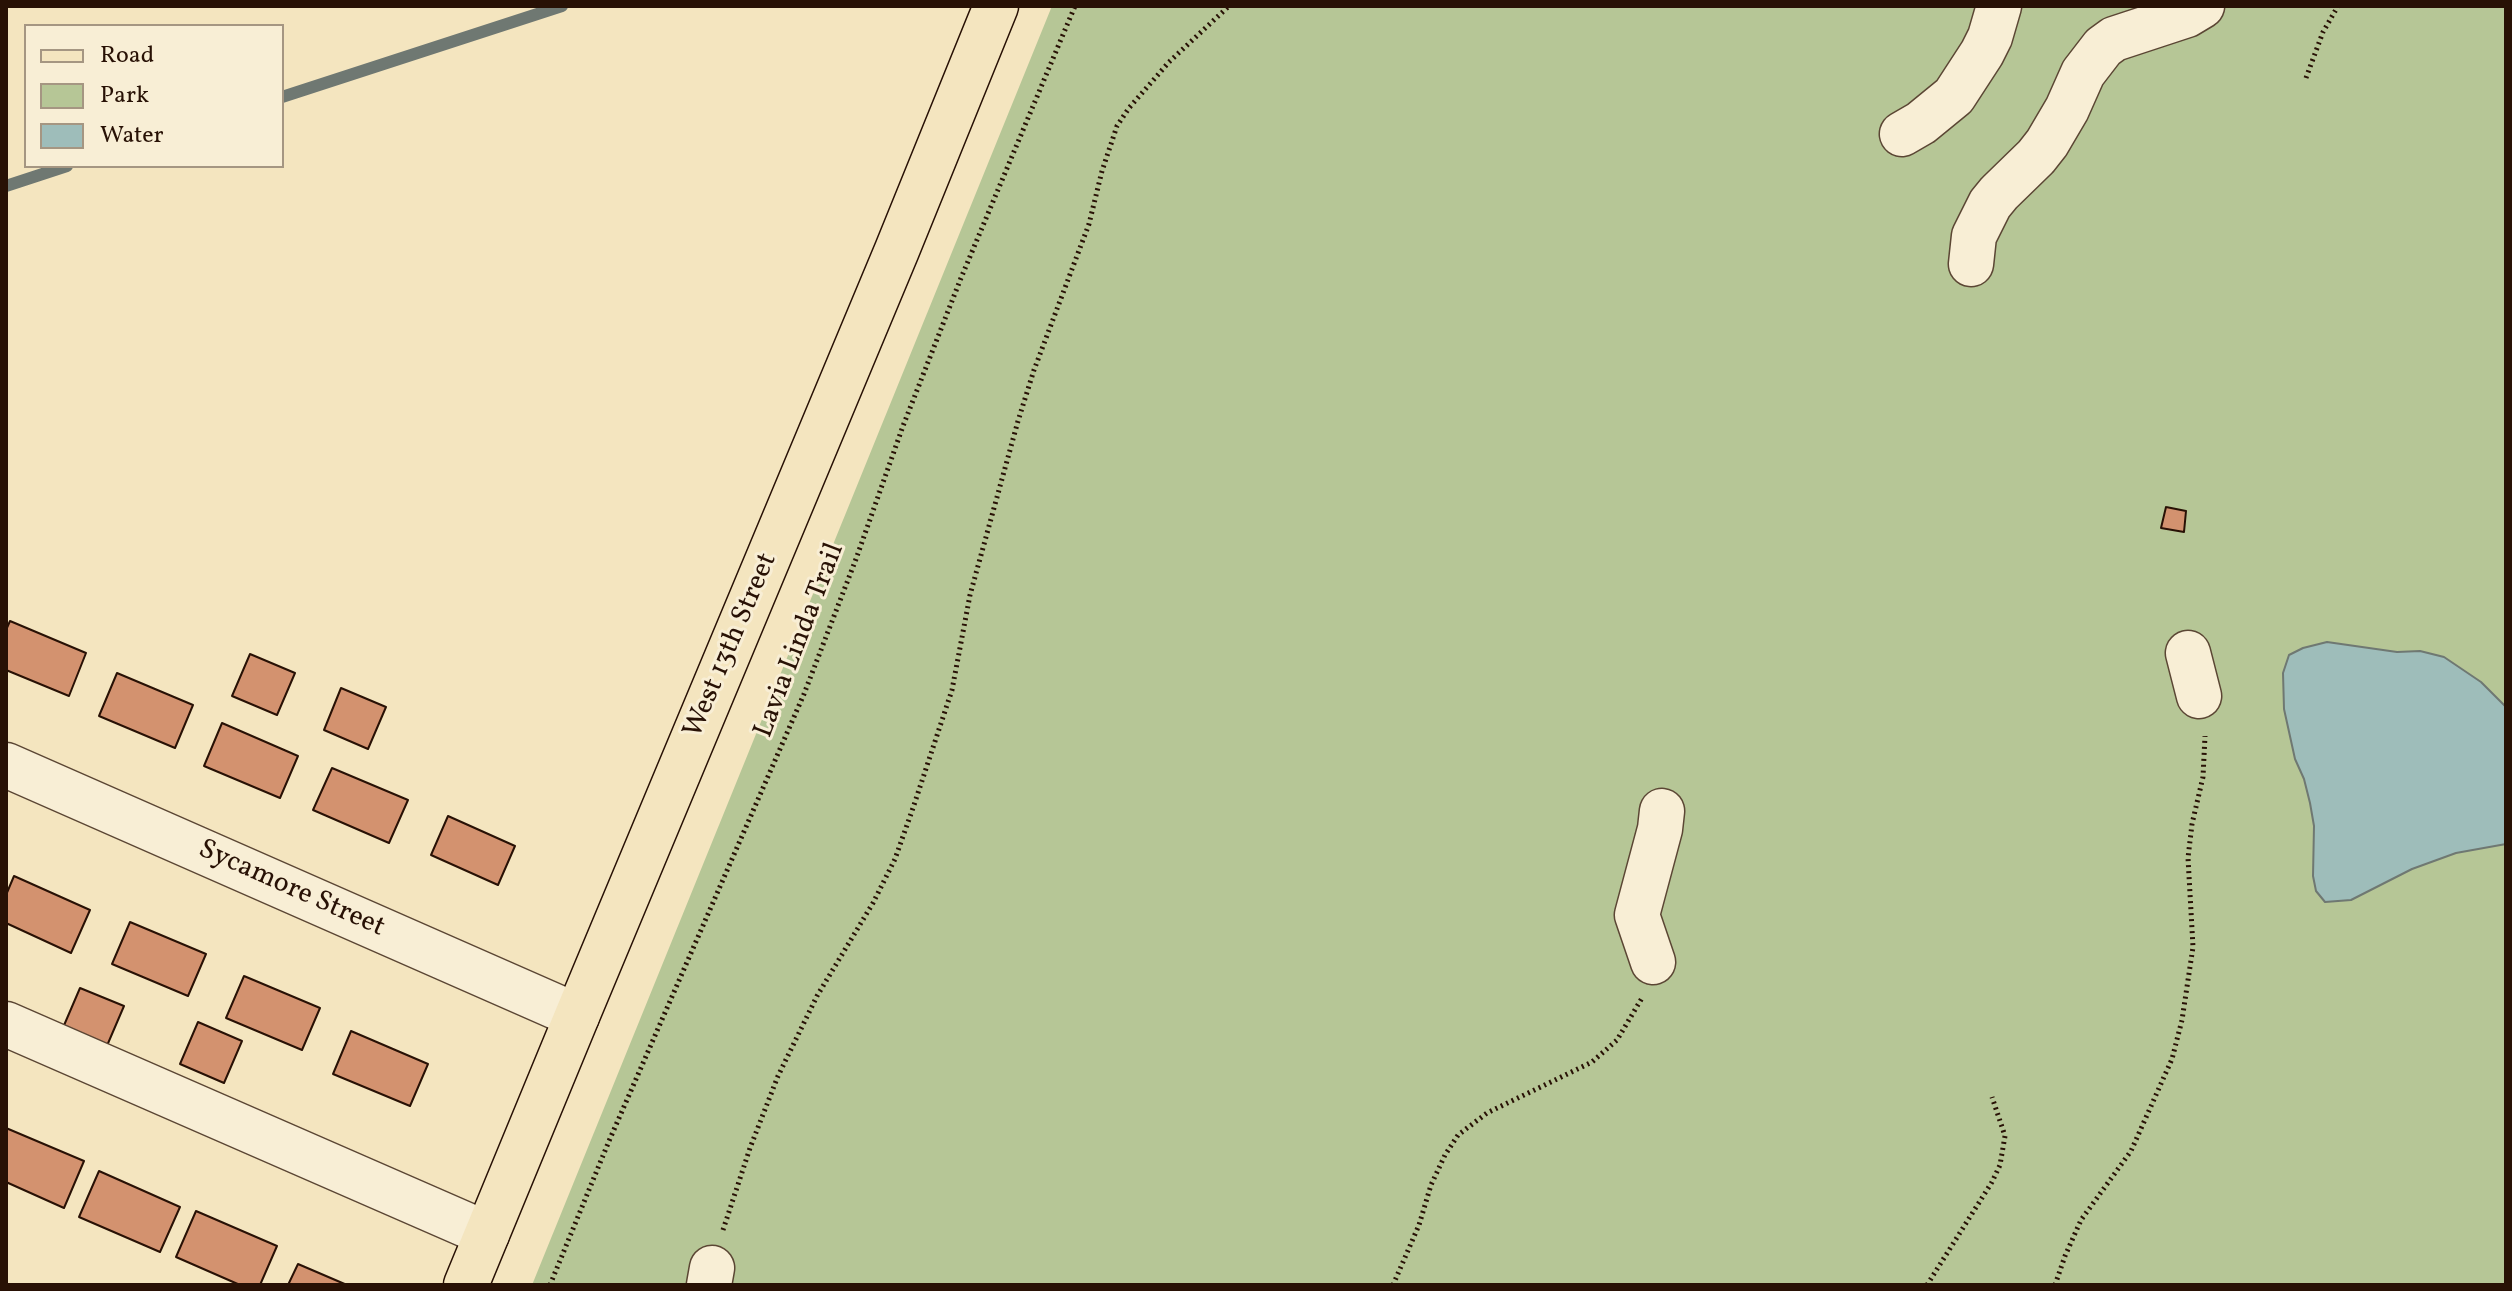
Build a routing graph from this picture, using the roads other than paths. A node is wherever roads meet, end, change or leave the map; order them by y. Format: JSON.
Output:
{"nodes":[{"id":1,"x":996,"y":6,"type":"edge"},
{"id":2,"x":1999,"y":6,"type":"edge"},
{"id":3,"x":2202,"y":6,"type":"edge"},
{"id":4,"x":1902,"y":134,"type":"dead end"},
{"id":5,"x":1971,"y":264,"type":"dead end"},
{"id":6,"x":2188,"y":653,"type":"dead end"},
{"id":7,"x":2199,"y":696,"type":"road end"},
{"id":8,"x":6,"y":765,"type":"edge"},
{"id":9,"x":1662,"y":811,"type":"dead end"},
{"id":10,"x":1653,"y":962,"type":"road end"},
{"id":11,"x":577,"y":1016,"type":"junction"},
{"id":12,"x":6,"y":1024,"type":"edge"},
{"id":13,"x":487,"y":1234,"type":"junction"},
{"id":14,"x":466,"y":1285,"type":"edge"}],
"edges":[{"from":1,"to":11,"type":"main road","name":"West 13th Street"},
{"from":2,"to":4,"type":"street"},
{"from":3,"to":5,"type":"street"},
{"from":6,"to":7,"type":"street"},
{"from":8,"to":11,"type":"street","name":"Sycamore Street"},
{"from":9,"to":10,"type":"street"},
{"from":11,"to":13,"type":"main road","name":"West 13th Street"},
{"from":12,"to":13,"type":"street"},
{"from":13,"to":14,"type":"main road","name":"West 13th Street"}]}
